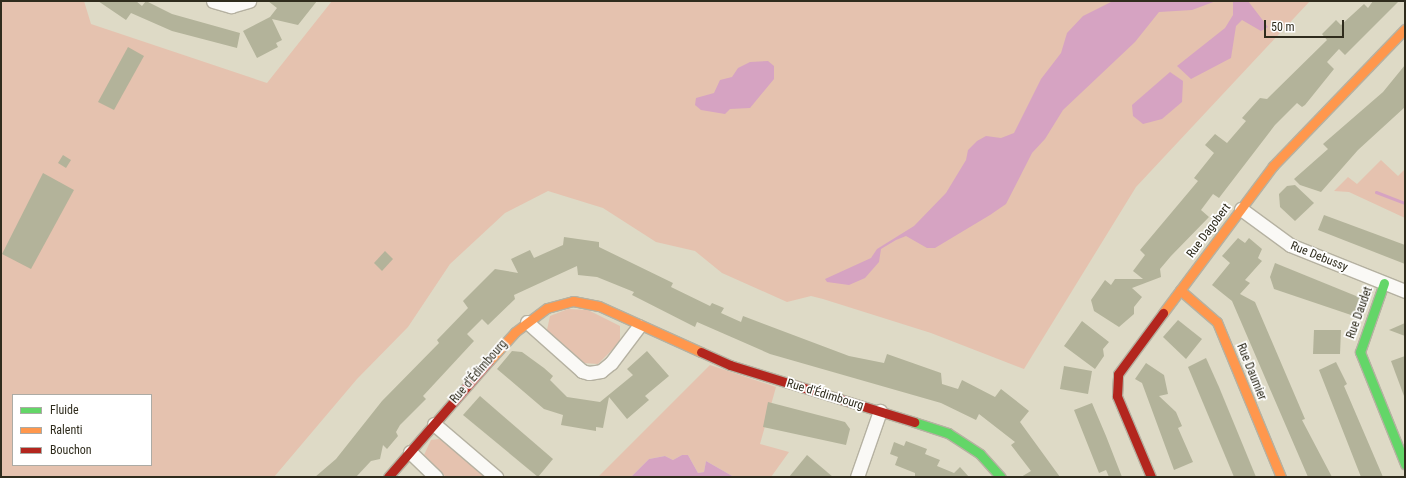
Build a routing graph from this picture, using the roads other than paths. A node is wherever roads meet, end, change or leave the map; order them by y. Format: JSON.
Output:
{"nodes":[{"id":1,"x":213,"y":1,"type":"edge"},
{"id":2,"x":249,"y":1,"type":"edge"},
{"id":3,"x":1405,"y":29,"type":"edge"},
{"id":4,"x":1241,"y":209,"type":"junction"},
{"id":5,"x":1384,"y":283,"type":"junction"},
{"id":6,"x":1180,"y":290,"type":"junction"},
{"id":7,"x":1405,"y":291,"type":"edge"},
{"id":8,"x":527,"y":322,"type":"junction"},
{"id":9,"x":639,"y":326,"type":"junction"},
{"id":10,"x":880,"y":411,"type":"junction"},
{"id":11,"x":434,"y":424,"type":"junction"},
{"id":12,"x":410,"y":452,"type":"junction"},
{"id":13,"x":1405,"y":464,"type":"edge"},
{"id":14,"x":388,"y":477,"type":"edge"},
{"id":15,"x":436,"y":477,"type":"edge"},
{"id":16,"x":496,"y":477,"type":"edge"},
{"id":17,"x":857,"y":477,"type":"edge"},
{"id":18,"x":1001,"y":477,"type":"edge"},
{"id":19,"x":1151,"y":477,"type":"edge"},
{"id":20,"x":1281,"y":477,"type":"edge"}],
"edges":[{"from":1,"to":2,"type":"street"},
{"from":3,"to":4,"type":"street","name":"Rue Dagobert"},
{"from":4,"to":5,"type":"street","name":"Rue Debussy"},
{"from":4,"to":6,"type":"street","name":"Rue Dagobert"},
{"from":5,"to":7,"type":"street","name":"Rue Debussy"},
{"from":5,"to":13,"type":"street","name":"Rue Daudet"},
{"from":6,"to":19,"type":"street","name":"Rue Dagobert"},
{"from":6,"to":20,"type":"street","name":"Rue Daumier"},
{"from":8,"to":9,"type":"street","name":"Rue d'Édimbourg"},
{"from":8,"to":9,"type":"street"},
{"from":8,"to":11,"type":"street","name":"Rue d'Édimbourg"},
{"from":9,"to":10,"type":"street","name":"Rue d'Édimbourg"},
{"from":10,"to":17,"type":"street"},
{"from":10,"to":18,"type":"street","name":"Rue d'Édimbourg"},
{"from":11,"to":12,"type":"street","name":"Rue d'Édimbourg"},
{"from":11,"to":16,"type":"street"},
{"from":12,"to":14,"type":"street","name":"Rue d'Édimbourg"},
{"from":12,"to":15,"type":"street"}]}
